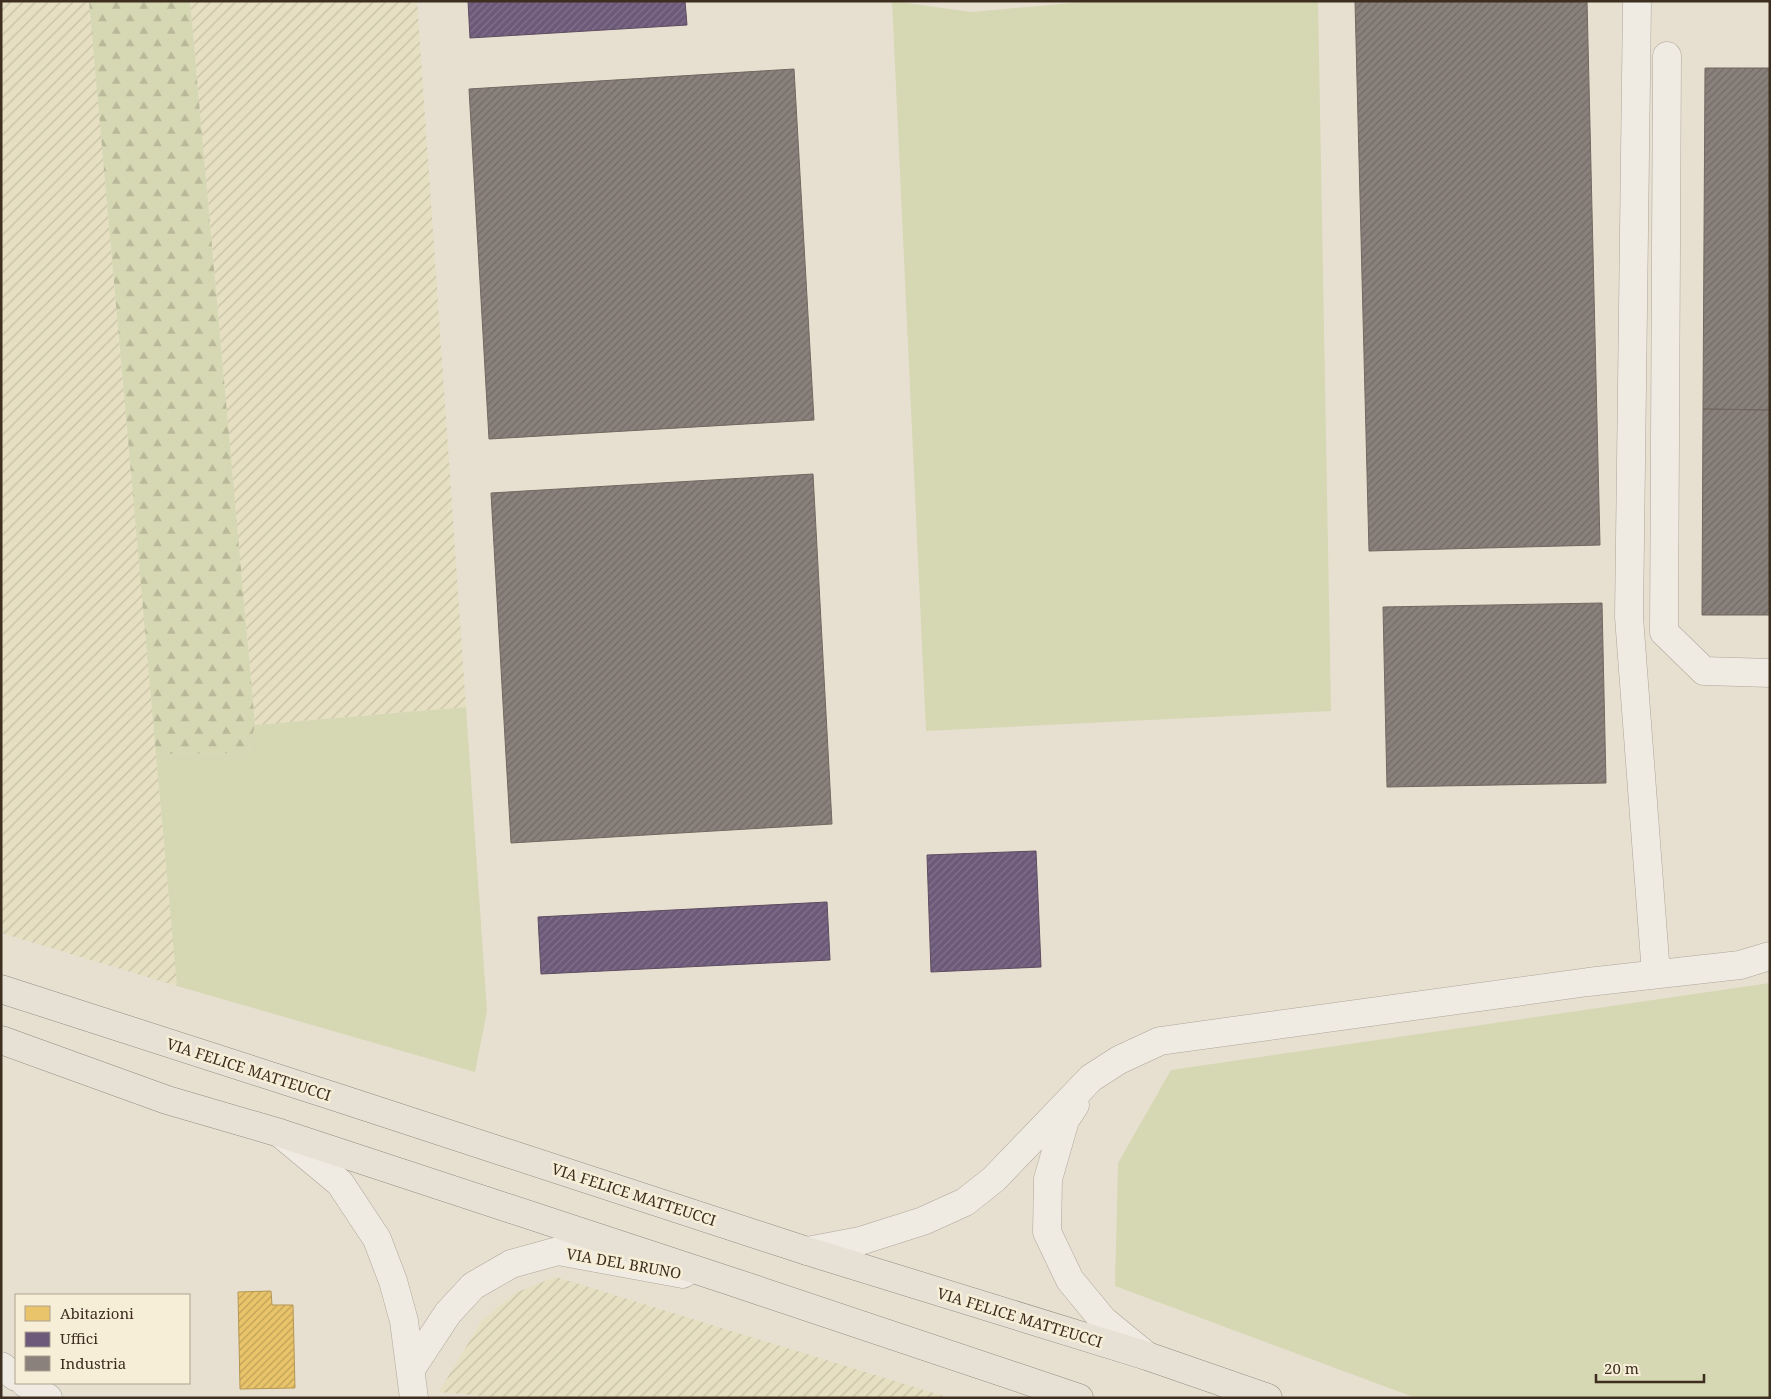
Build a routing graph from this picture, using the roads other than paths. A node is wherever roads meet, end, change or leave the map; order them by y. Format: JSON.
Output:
{"nodes":[{"id":1,"x":1637,"y":1,"type":"edge"},
{"id":2,"x":1667,"y":56,"type":"dead end"},
{"id":3,"x":1770,"y":673,"type":"edge"},
{"id":4,"x":1770,"y":956,"type":"edge"},
{"id":5,"x":1656,"y":974,"type":"junction"},
{"id":6,"x":1,"y":989,"type":"edge"},
{"id":7,"x":1,"y":1040,"type":"edge"},
{"id":8,"x":1092,"y":1078,"type":"junction"},
{"id":9,"x":280,"y":1133,"type":"junction"},
{"id":10,"x":807,"y":1251,"type":"junction"},
{"id":11,"x":736,"y":1283,"type":"junction"},
{"id":12,"x":1147,"y":1356,"type":"junction"},
{"id":13,"x":1,"y":1366,"type":"edge"},
{"id":14,"x":412,"y":1369,"type":"junction"},
{"id":15,"x":15,"y":1375,"type":"edge"},
{"id":16,"x":27,"y":1384,"type":"edge"},
{"id":17,"x":48,"y":1398,"type":"edge"},
{"id":18,"x":414,"y":1398,"type":"edge"},
{"id":19,"x":1079,"y":1398,"type":"edge"},
{"id":20,"x":1268,"y":1398,"type":"edge"}],
"edges":[{"from":1,"to":5,"type":"street"},
{"from":2,"to":3,"type":"street"},
{"from":4,"to":5,"type":"street"},
{"from":5,"to":8,"type":"street"},
{"from":6,"to":10,"type":"main road","name":"VIA FELICE MATTEUCCI"},
{"from":7,"to":9,"type":"main road"},
{"from":8,"to":10,"type":"street"},
{"from":8,"to":12,"type":"street"},
{"from":9,"to":11,"type":"main road"},
{"from":9,"to":14,"type":"street"},
{"from":10,"to":12,"type":"main road","name":"VIA FELICE MATTEUCCI"},
{"from":11,"to":14,"type":"street","name":"VIA DEL BRUNO"},
{"from":11,"to":19,"type":"main road"},
{"from":12,"to":20,"type":"main road","name":"VIA FELICE MATTEUCCI"},
{"from":13,"to":15,"type":"street"},
{"from":14,"to":18,"type":"street"},
{"from":16,"to":17,"type":"street"}]}
